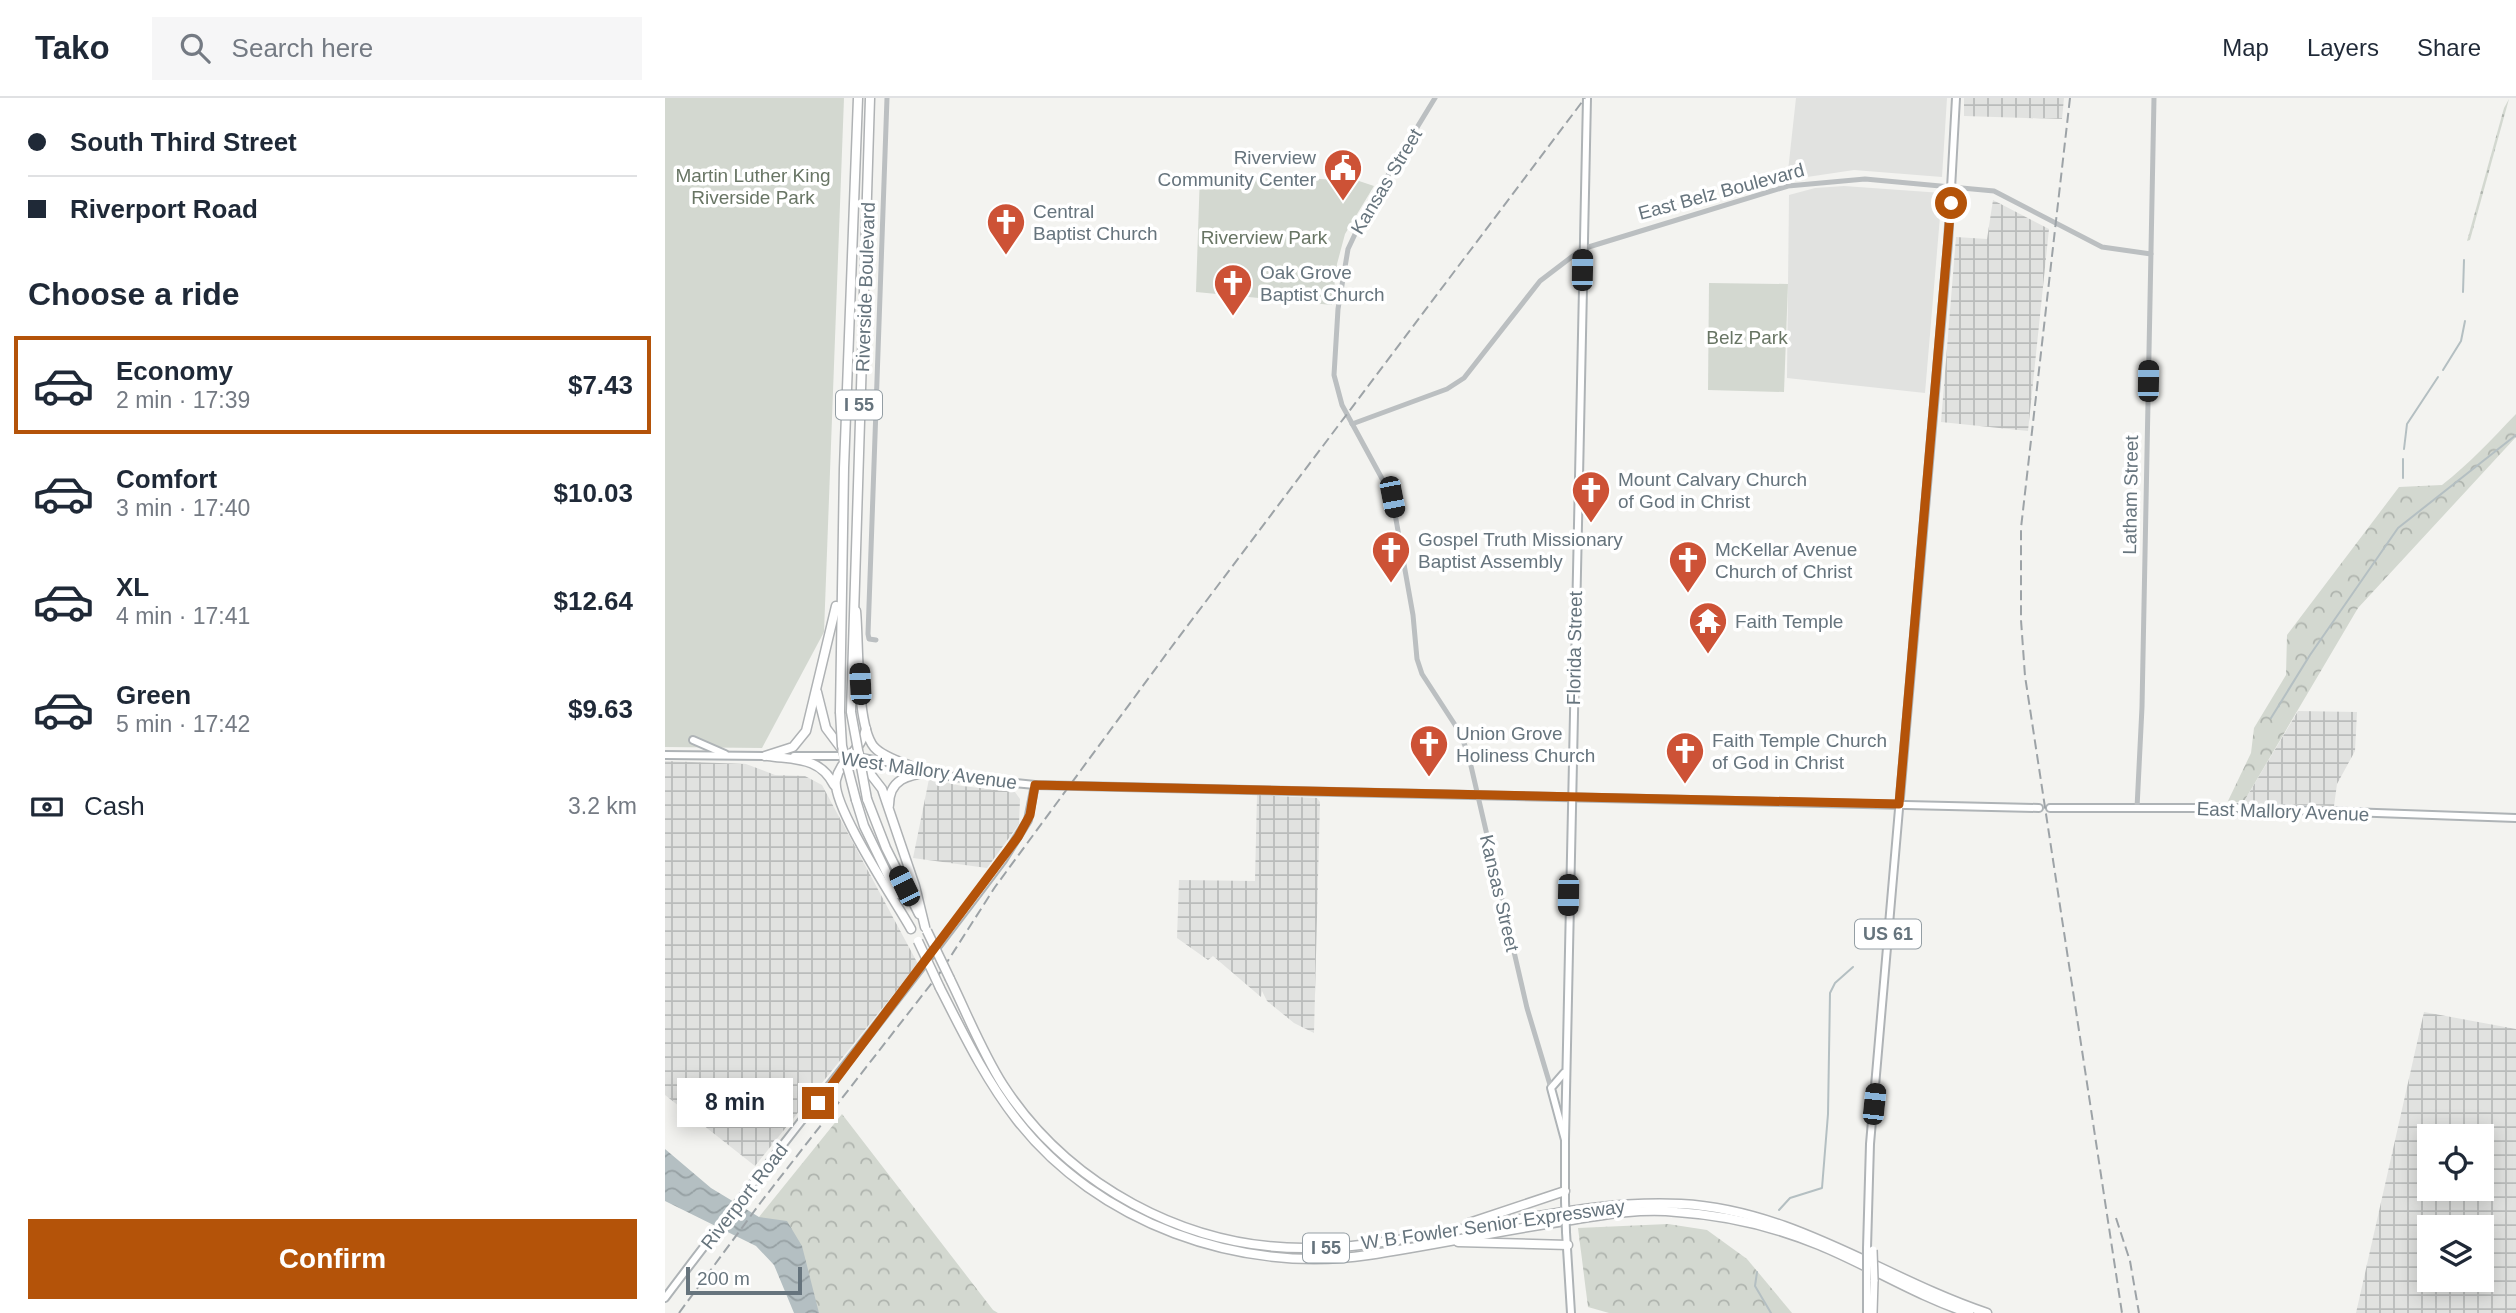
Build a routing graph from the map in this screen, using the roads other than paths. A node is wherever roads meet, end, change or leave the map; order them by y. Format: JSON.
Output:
{"nodes":[{"id":1,"x":858,"y":98,"type":"edge"},
{"id":2,"x":870,"y":98,"type":"edge"},
{"id":3,"x":887,"y":98,"type":"edge"},
{"id":4,"x":1435,"y":98,"type":"edge"},
{"id":5,"x":1587,"y":98,"type":"edge"},
{"id":6,"x":1956,"y":98,"type":"edge"},
{"id":7,"x":2154,"y":98,"type":"edge"},
{"id":8,"x":1953,"y":186,"type":"junction"},
{"id":9,"x":1582,"y":249,"type":"junction"},
{"id":10,"x":2151,"y":254,"type":"junction"},
{"id":11,"x":1352,"y":424,"type":"junction"},
{"id":12,"x":841,"y":576,"type":"junction"},
{"id":13,"x":853,"y":576,"type":"junction"},
{"id":14,"x":876,"y":639,"type":"dead end"},
{"id":15,"x":817,"y":692,"type":"junction"},
{"id":16,"x":866,"y":729,"type":"junction"},
{"id":17,"x":692,"y":740,"type":"dead end"},
{"id":18,"x":665,"y":755,"type":"edge"},
{"id":19,"x":730,"y":755,"type":"junction"},
{"id":20,"x":765,"y":756,"type":"junction"},
{"id":21,"x":847,"y":756,"type":"junction"},
{"id":22,"x":913,"y":767,"type":"junction"},
{"id":23,"x":930,"y":772,"type":"junction"},
{"id":24,"x":1035,"y":785,"type":"junction"},
{"id":25,"x":835,"y":786,"type":"junction"},
{"id":26,"x":1477,"y":796,"type":"junction"},
{"id":27,"x":1570,"y":798,"type":"junction"},
{"id":28,"x":1899,"y":804,"type":"junction"},
{"id":29,"x":2039,"y":808,"type":"dead end"},
{"id":30,"x":2050,"y":808,"type":"dead end"},
{"id":31,"x":2137,"y":808,"type":"junction"},
{"id":32,"x":889,"y":811,"type":"junction"},
{"id":33,"x":2516,"y":818,"type":"edge"},
{"id":34,"x":890,"y":885,"type":"junction"},
{"id":35,"x":926,"y":929,"type":"junction"},
{"id":36,"x":1565,"y":1072,"type":"junction"},
{"id":37,"x":1551,"y":1088,"type":"junction"},
{"id":38,"x":1565,"y":1140,"type":"junction"},
{"id":39,"x":1565,"y":1196,"type":"junction"},
{"id":40,"x":1434,"y":1238,"type":"junction"},
{"id":41,"x":1568,"y":1245,"type":"junction"},
{"id":42,"x":1870,"y":1249,"type":"joint"},
{"id":43,"x":1870,"y":1280,"type":"junction"},
{"id":44,"x":665,"y":1298,"type":"edge"},
{"id":45,"x":1571,"y":1313,"type":"edge"},
{"id":46,"x":1867,"y":1313,"type":"edge"},
{"id":47,"x":1873,"y":1313,"type":"edge"},
{"id":48,"x":1969,"y":1313,"type":"edge"},
{"id":49,"x":1987,"y":1313,"type":"edge"}],
"edges":[{"from":1,"to":12,"type":"highway","name":"W B Fowler Senior Expressway","number":"I 55"},
{"from":2,"to":13,"type":"highway","name":"W B Fowler Senior Expressway","number":"I 55"},
{"from":3,"to":14,"type":"street","name":"Riverside Boulevard"},
{"from":4,"to":11,"type":"street","name":"Kansas Street"},
{"from":5,"to":9,"type":"main road","name":"Florida Street"},
{"from":6,"to":8,"type":"main road","number":"US 61"},
{"from":7,"to":10,"type":"street","name":"Latham Street"},
{"from":8,"to":9,"type":"street","name":"East Belz Boulevard"},
{"from":8,"to":10,"type":"street","name":"East Belz Boulevard"},
{"from":8,"to":28,"type":"main road","number":"US 61"},
{"from":9,"to":11,"type":"street"},
{"from":9,"to":27,"type":"main road","name":"Florida Street"},
{"from":10,"to":31,"type":"street","name":"Latham Street"},
{"from":11,"to":26,"type":"street","name":"Kansas Street"},
{"from":12,"to":15,"type":"highway"},
{"from":12,"to":34,"type":"highway","name":"W B Fowler Senior Expressway","number":"I 55","bridge":true},
{"from":13,"to":16,"type":"highway"},
{"from":13,"to":35,"type":"highway","name":"W B Fowler Senior Expressway","number":"I 55","bridge":true},
{"from":15,"to":20,"type":"highway"},
{"from":15,"to":21,"type":"highway"},
{"from":16,"to":21,"type":"highway"},
{"from":16,"to":22,"type":"highway"},
{"from":17,"to":19,"type":"main road"},
{"from":18,"to":19,"type":"main road","name":"West Mallory Avenue"},
{"from":19,"to":20,"type":"main road","name":"West Mallory Avenue"},
{"from":20,"to":21,"type":"main road","name":"West Mallory Avenue"},
{"from":20,"to":25,"type":"highway"},
{"from":21,"to":22,"type":"main road","name":"West Mallory Avenue"},
{"from":21,"to":25,"type":"highway"},
{"from":21,"to":32,"type":"highway"},
{"from":22,"to":23,"type":"main road","name":"West Mallory Avenue"},
{"from":23,"to":24,"type":"main road","name":"West Mallory Avenue"},
{"from":23,"to":32,"type":"highway"},
{"from":24,"to":26,"type":"main road","name":"West Mallory Avenue"},
{"from":24,"to":44,"type":"main road","name":"Riverport Road"},
{"from":25,"to":34,"type":"highway"},
{"from":26,"to":27,"type":"main road","name":"West Mallory Avenue"},
{"from":26,"to":37,"type":"street","name":"Kansas Street"},
{"from":27,"to":28,"type":"main road"},
{"from":27,"to":36,"type":"main road","name":"Florida Street"},
{"from":28,"to":29,"type":"main road"},
{"from":28,"to":42,"type":"main road","number":"US 61"},
{"from":30,"to":31,"type":"main road","name":"East Mallory Avenue"},
{"from":31,"to":33,"type":"main road","name":"East Mallory Avenue"},
{"from":32,"to":35,"type":"highway"},
{"from":34,"to":40,"type":"highway","name":"W B Fowler Senior Expressway","number":"I 55","bridge":true},
{"from":35,"to":40,"type":"highway","name":"W B Fowler Senior Expressway","number":"I 55","bridge":true},
{"from":36,"to":37,"type":"main road"},
{"from":36,"to":38,"type":"main road","name":"Florida Street"},
{"from":37,"to":38,"type":"main road","name":"Kansas Street"},
{"from":38,"to":39,"type":"main road","name":"Kansas Street"},
{"from":39,"to":40,"type":"highway"},
{"from":39,"to":41,"type":"main road","name":"Kansas Street","bridge":true},
{"from":40,"to":41,"type":"highway"},
{"from":40,"to":48,"type":"highway","name":"W B Fowler Senior Expressway","number":"I 55"},
{"from":40,"to":49,"type":"highway","name":"W B Fowler Senior Expressway","number":"I 55"},
{"from":41,"to":45,"type":"main road","name":"Kansas Street"},
{"from":42,"to":43,"type":"highway","number":"US 61","bridge":true},
{"from":43,"to":46,"type":"main road","number":"US 61"},
{"from":43,"to":47,"type":"highway","number":"US 61"}]}
